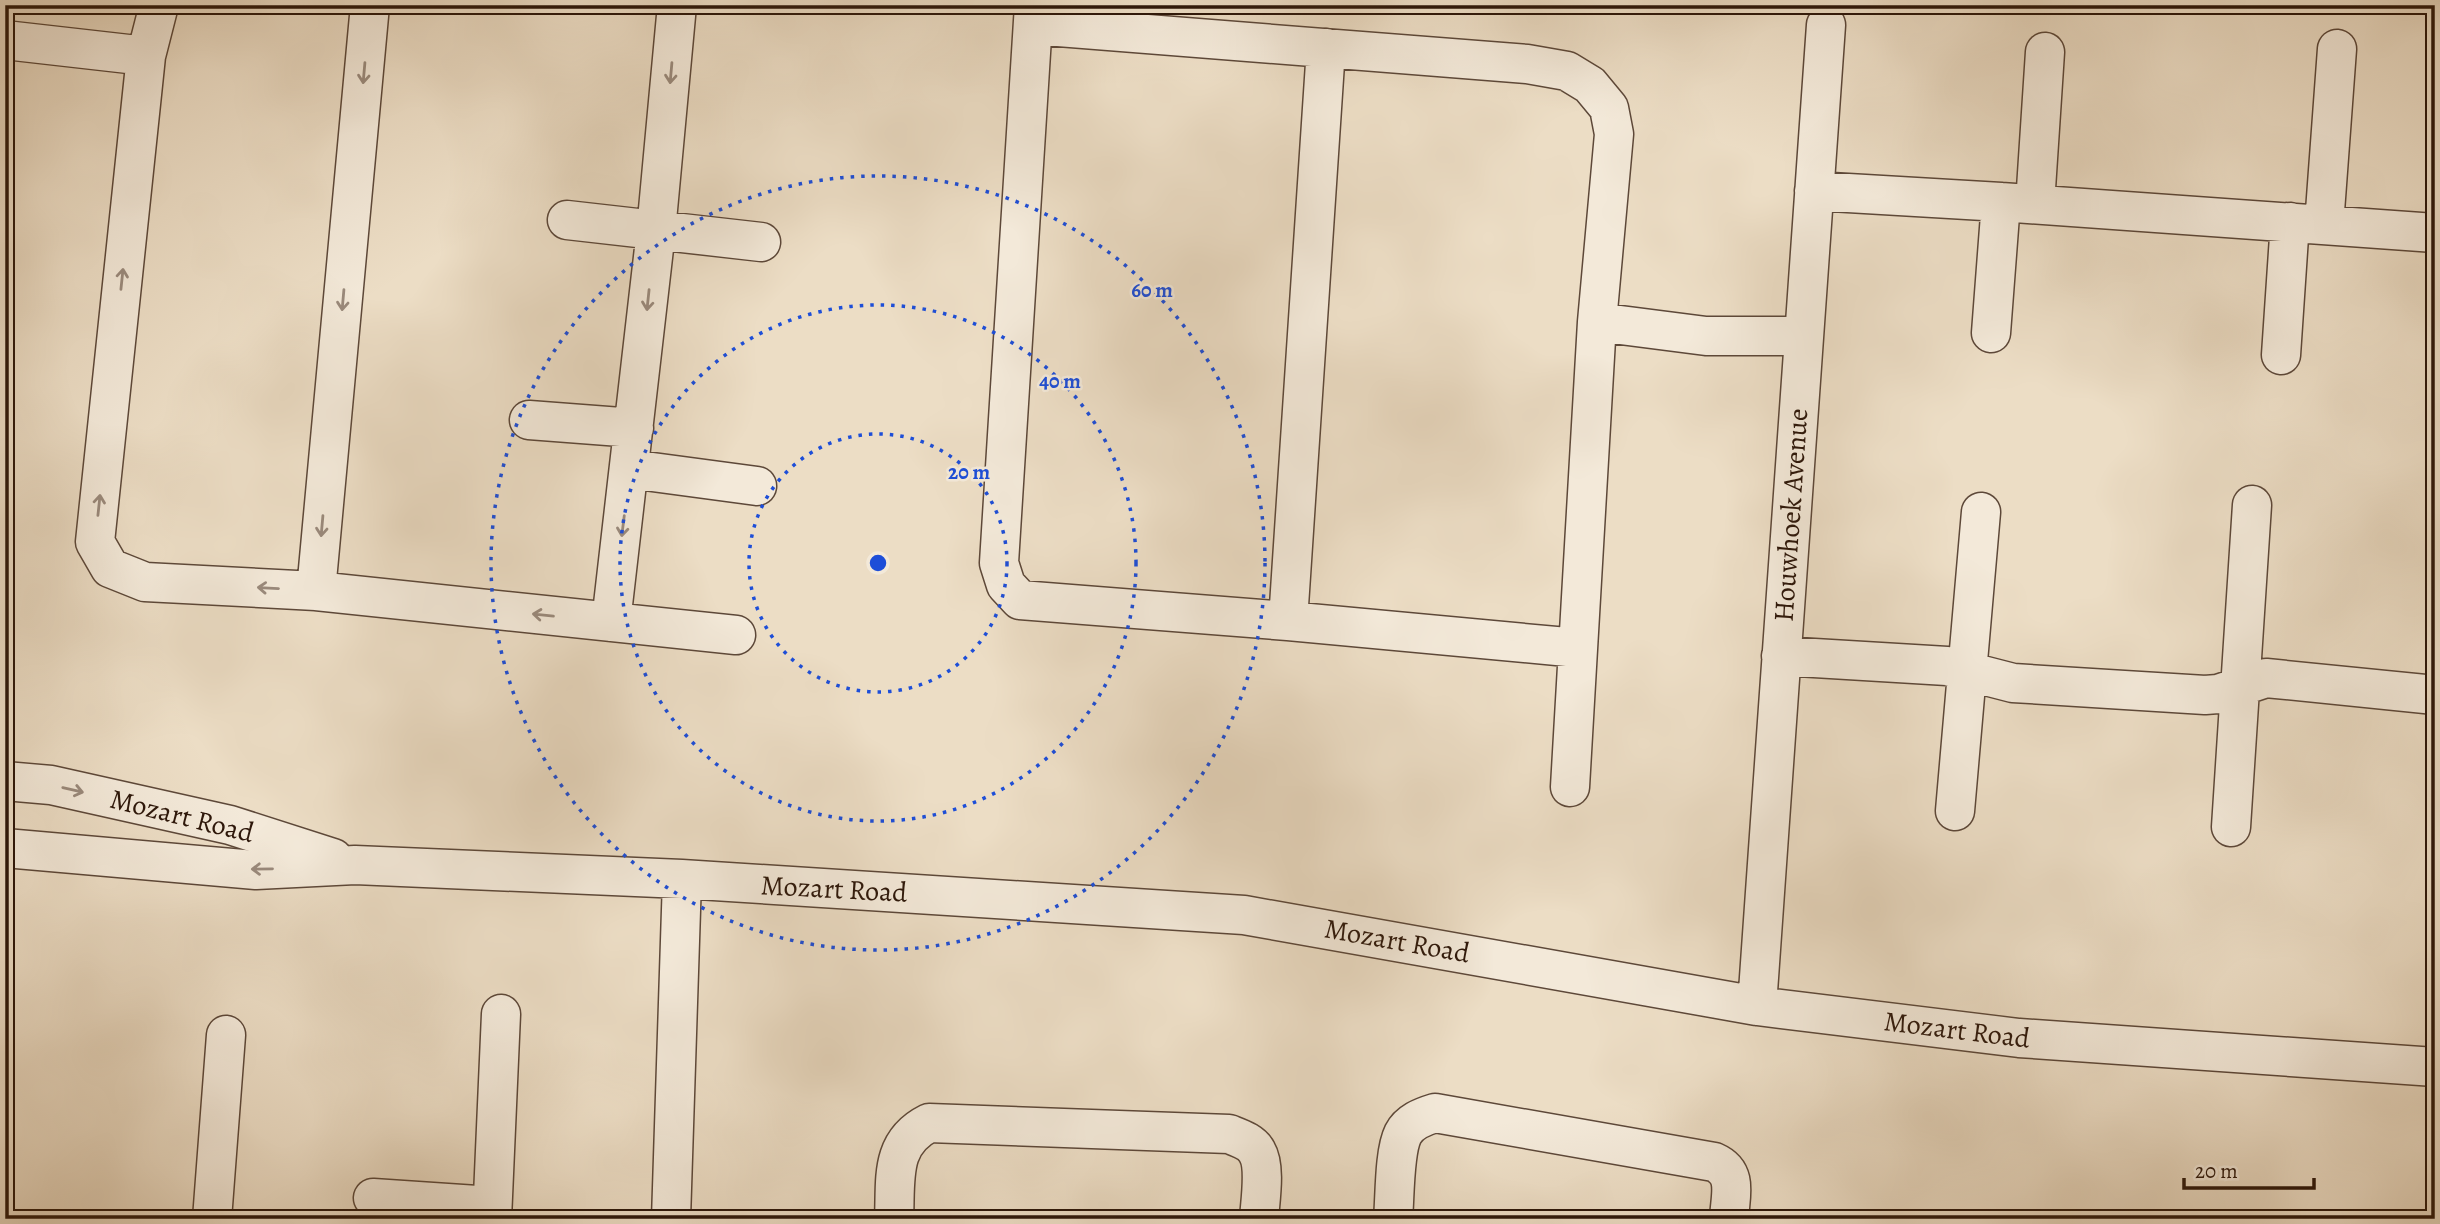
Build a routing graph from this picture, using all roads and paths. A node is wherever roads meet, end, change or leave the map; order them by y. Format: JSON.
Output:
{"nodes":[{"id":1,"x":159,"y":5,"type":"edge"},
{"id":2,"x":370,"y":5,"type":"edge"},
{"id":3,"x":677,"y":5,"type":"edge"},
{"id":4,"x":1034,"y":15,"type":"edge"},
{"id":5,"x":1826,"y":24,"type":"dead end"},
{"id":6,"x":5,"y":40,"type":"edge"},
{"id":7,"x":1326,"y":48,"type":"junction"},
{"id":8,"x":2337,"y":49,"type":"dead end"},
{"id":9,"x":2045,"y":52,"type":"dead end"},
{"id":10,"x":146,"y":56,"type":"junction"},
{"id":11,"x":1814,"y":191,"type":"junction"},
{"id":12,"x":2018,"y":203,"type":"junction"},
{"id":13,"x":567,"y":220,"type":"dead end"},
{"id":14,"x":2307,"y":224,"type":"junction"},
{"id":15,"x":656,"y":231,"type":"junction"},
{"id":16,"x":2435,"y":233,"type":"edge"},
{"id":17,"x":761,"y":242,"type":"dead end"},
{"id":18,"x":1597,"y":322,"type":"junction"},
{"id":19,"x":1991,"y":333,"type":"dead end"},
{"id":20,"x":1804,"y":336,"type":"junction"},
{"id":21,"x":2281,"y":355,"type":"dead end"},
{"id":22,"x":530,"y":420,"type":"dead end"},
{"id":23,"x":634,"y":428,"type":"junction"},
{"id":24,"x":630,"y":469,"type":"junction"},
{"id":25,"x":757,"y":486,"type":"dead end"},
{"id":26,"x":2252,"y":505,"type":"dead end"},
{"id":27,"x":1981,"y":512,"type":"dead end"},
{"id":28,"x":316,"y":591,"type":"junction"},
{"id":29,"x":1288,"y":621,"type":"junction"},
{"id":30,"x":611,"y":622,"type":"junction"},
{"id":31,"x":736,"y":635,"type":"dead end"},
{"id":32,"x":1578,"y":648,"type":"junction"},
{"id":33,"x":1781,"y":656,"type":"junction"},
{"id":34,"x":1967,"y":672,"type":"junction"},
{"id":35,"x":2239,"y":687,"type":"junction"},
{"id":36,"x":2435,"y":695,"type":"edge"},
{"id":37,"x":5,"y":781,"type":"edge"},
{"id":38,"x":1570,"y":787,"type":"dead end"},
{"id":39,"x":1955,"y":811,"type":"dead end"},
{"id":40,"x":2231,"y":827,"type":"dead end"},
{"id":41,"x":5,"y":848,"type":"edge"},
{"id":42,"x":355,"y":865,"type":"junction"},
{"id":43,"x":682,"y":879,"type":"junction"},
{"id":44,"x":1757,"y":1006,"type":"junction"},
{"id":45,"x":501,"y":1014,"type":"dead end"},
{"id":46,"x":226,"y":1035,"type":"dead end"},
{"id":47,"x":2435,"y":1066,"type":"edge"},
{"id":48,"x":373,"y":1198,"type":"dead end"},
{"id":49,"x":492,"y":1212,"type":"edge"},
{"id":50,"x":212,"y":1219,"type":"edge"},
{"id":51,"x":671,"y":1219,"type":"edge"},
{"id":52,"x":894,"y":1219,"type":"edge"},
{"id":53,"x":1259,"y":1219,"type":"edge"},
{"id":54,"x":1393,"y":1219,"type":"edge"},
{"id":55,"x":1729,"y":1219,"type":"edge"}],
"edges":[{"from":1,"to":10,"type":"street"},
{"from":2,"to":28,"type":"street","one_way":true},
{"from":3,"to":15,"type":"street","one_way":true},
{"from":4,"to":7,"type":"street"},
{"from":4,"to":29,"type":"street"},
{"from":5,"to":11,"type":"street","name":"Houwhoek Avenue"},
{"from":6,"to":10,"type":"street"},
{"from":7,"to":18,"type":"street"},
{"from":7,"to":29,"type":"street"},
{"from":8,"to":14,"type":"street"},
{"from":9,"to":12,"type":"street"},
{"from":28,"to":10,"type":"street","one_way":true},
{"from":11,"to":12,"type":"street"},
{"from":11,"to":20,"type":"street","name":"Houwhoek Avenue"},
{"from":12,"to":14,"type":"street"},
{"from":12,"to":19,"type":"street"},
{"from":13,"to":15,"type":"street"},
{"from":14,"to":16,"type":"street"},
{"from":14,"to":21,"type":"street"},
{"from":15,"to":17,"type":"street"},
{"from":15,"to":23,"type":"street","one_way":true},
{"from":18,"to":20,"type":"street"},
{"from":18,"to":32,"type":"street"},
{"from":20,"to":33,"type":"street","name":"Houwhoek Avenue"},
{"from":22,"to":23,"type":"street"},
{"from":23,"to":24,"type":"street"},
{"from":24,"to":25,"type":"street"},
{"from":24,"to":30,"type":"street","one_way":true},
{"from":26,"to":35,"type":"street"},
{"from":27,"to":34,"type":"street"},
{"from":30,"to":28,"type":"street","one_way":true},
{"from":29,"to":32,"type":"street"},
{"from":30,"to":31,"type":"street"},
{"from":32,"to":38,"type":"street"},
{"from":33,"to":34,"type":"street"},
{"from":33,"to":44,"type":"street","name":"Houwhoek Avenue"},
{"from":34,"to":35,"type":"street"},
{"from":34,"to":39,"type":"street"},
{"from":35,"to":36,"type":"street"},
{"from":35,"to":40,"type":"street"},
{"from":37,"to":42,"type":"street","name":"Mozart Road","one_way":true},
{"from":42,"to":41,"type":"street","name":"Mozart Road","one_way":true},
{"from":42,"to":43,"type":"street","name":"Mozart Road"},
{"from":43,"to":44,"type":"street","name":"Mozart Road"},
{"from":43,"to":51,"type":"street"},
{"from":44,"to":47,"type":"street","name":"Mozart Road"},
{"from":45,"to":49,"type":"street"},
{"from":46,"to":50,"type":"street"},
{"from":48,"to":49,"type":"street"},
{"from":52,"to":53,"type":"street"},
{"from":54,"to":55,"type":"street"}]}
